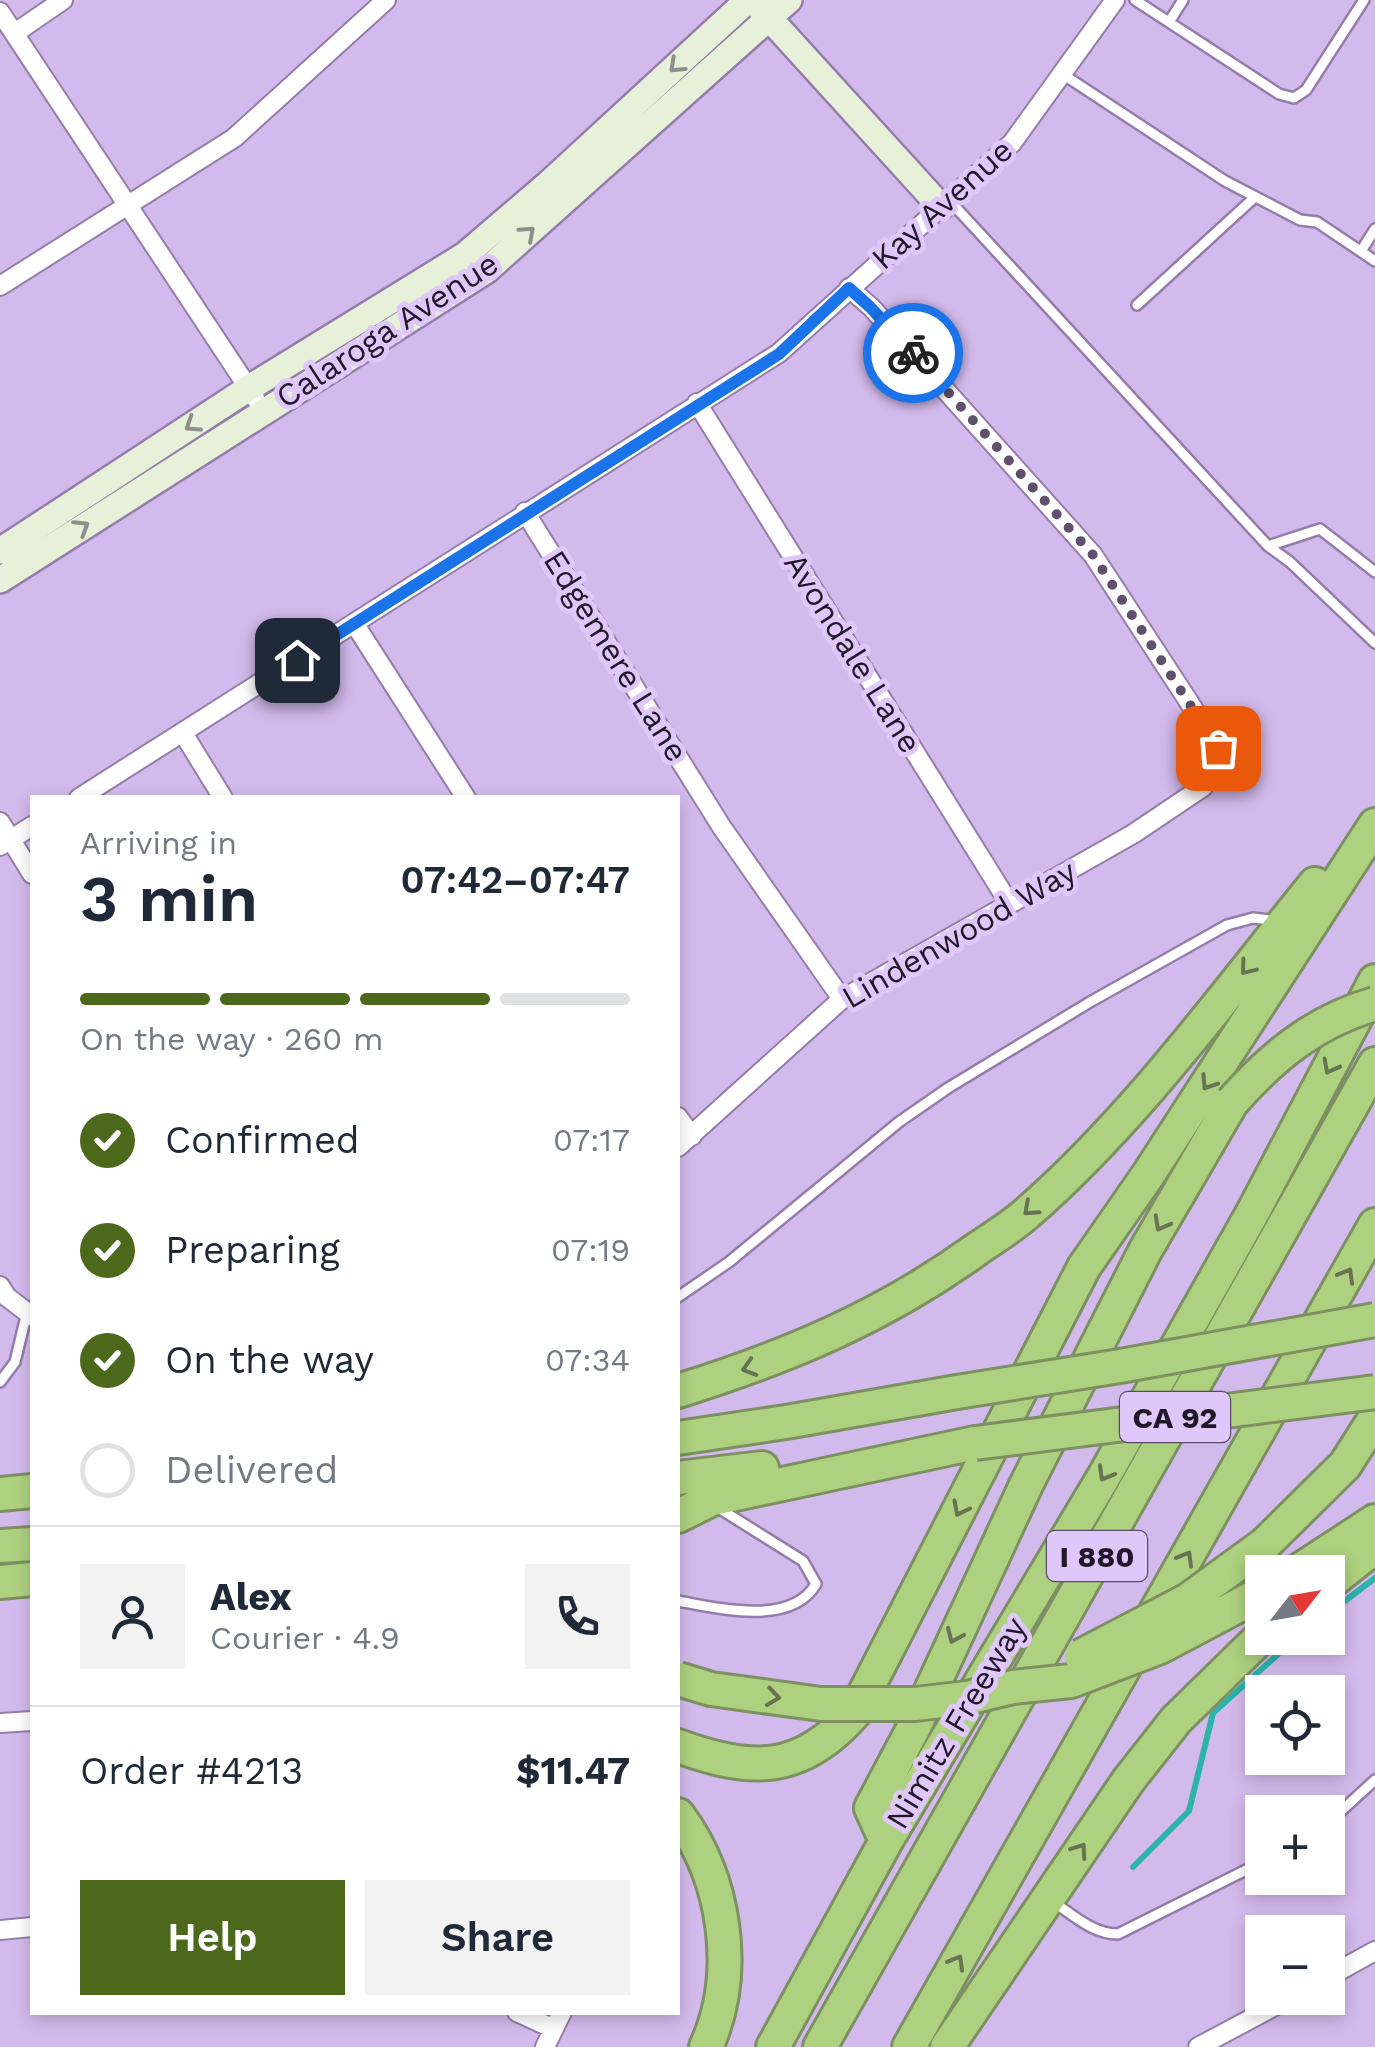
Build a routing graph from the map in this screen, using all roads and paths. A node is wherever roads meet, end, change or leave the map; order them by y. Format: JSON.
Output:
{"nodes":[{"id":1,"x":63,"y":0,"type":"edge"},
{"id":2,"x":386,"y":0,"type":"edge"},
{"id":3,"x":789,"y":0,"type":"edge"},
{"id":4,"x":1115,"y":0,"type":"edge"},
{"id":5,"x":1135,"y":0,"type":"edge"},
{"id":6,"x":1183,"y":0,"type":"edge"},
{"id":7,"x":1364,"y":0,"type":"edge"},
{"id":8,"x":756,"y":6,"type":"edge"},
{"id":9,"x":0,"y":12,"type":"edge"},
{"id":10,"x":1168,"y":22,"type":"junction"},
{"id":11,"x":15,"y":34,"type":"junction"},
{"id":12,"x":1064,"y":75,"type":"junction"},
{"id":13,"x":1255,"y":197,"type":"junction"},
{"id":14,"x":127,"y":204,"type":"junction"},
{"id":15,"x":945,"y":204,"type":"junction"},
{"id":16,"x":1375,"y":229,"type":"edge"},
{"id":17,"x":1361,"y":251,"type":"junction"},
{"id":18,"x":1375,"y":261,"type":"edge"},
{"id":19,"x":0,"y":286,"type":"edge"},
{"id":20,"x":849,"y":288,"type":"junction"},
{"id":21,"x":1137,"y":305,"type":"dead end"},
{"id":22,"x":248,"y":388,"type":"junction"},
{"id":23,"x":697,"y":404,"type":"junction"},
{"id":24,"x":264,"y":411,"type":"junction"},
{"id":25,"x":525,"y":512,"type":"junction"},
{"id":26,"x":1268,"y":546,"type":"junction"},
{"id":27,"x":0,"y":550,"type":"edge"},
{"id":28,"x":1375,"y":572,"type":"edge"},
{"id":29,"x":0,"y":580,"type":"edge"},
{"id":30,"x":354,"y":623,"type":"junction"},
{"id":31,"x":1375,"y":643,"type":"edge"},
{"id":32,"x":183,"y":733,"type":"junction"},
{"id":33,"x":1243,"y":734,"type":"dead end"},
{"id":34,"x":1218,"y":748,"type":"junction"},
{"id":35,"x":83,"y":795,"type":"edge"},
{"id":36,"x":220,"y":795,"type":"edge"},
{"id":37,"x":464,"y":795,"type":"edge"},
{"id":38,"x":1375,"y":811,"type":"edge"},
{"id":39,"x":0,"y":822,"type":"edge"},
{"id":40,"x":1375,"y":825,"type":"edge"},
{"id":41,"x":30,"y":827,"type":"edge"},
{"id":42,"x":5,"y":843,"type":"edge"},
{"id":43,"x":30,"y":872,"type":"edge"},
{"id":44,"x":1010,"y":903,"type":"junction"},
{"id":45,"x":1284,"y":922,"type":"junction"},
{"id":46,"x":1375,"y":981,"type":"edge"},
{"id":47,"x":842,"y":998,"type":"junction"},
{"id":48,"x":1375,"y":1004,"type":"edge"},
{"id":49,"x":1375,"y":1064,"type":"edge"},
{"id":50,"x":1375,"y":1108,"type":"edge"},
{"id":51,"x":685,"y":1141,"type":"edge"},
{"id":52,"x":1375,"y":1225,"type":"edge"},
{"id":53,"x":0,"y":1286,"type":"edge"},
{"id":54,"x":680,"y":1296,"type":"edge"},
{"id":55,"x":30,"y":1314,"type":"edge"},
{"id":56,"x":1375,"y":1320,"type":"edge"},
{"id":57,"x":1375,"y":1338,"type":"edge"},
{"id":58,"x":1120,"y":1366,"type":"junction"},
{"id":59,"x":0,"y":1382,"type":"edge"},
{"id":60,"x":680,"y":1390,"type":"edge"},
{"id":61,"x":1375,"y":1392,"type":"edge"},
{"id":62,"x":1375,"y":1418,"type":"edge"},
{"id":63,"x":680,"y":1438,"type":"edge"},
{"id":64,"x":975,"y":1443,"type":"junction"},
{"id":65,"x":680,"y":1478,"type":"edge"},
{"id":66,"x":30,"y":1491,"type":"edge"},
{"id":67,"x":0,"y":1494,"type":"edge"},
{"id":68,"x":692,"y":1508,"type":"edge"},
{"id":69,"x":1375,"y":1521,"type":"edge"},
{"id":70,"x":30,"y":1544,"type":"edge"},
{"id":71,"x":0,"y":1546,"type":"edge"},
{"id":72,"x":1375,"y":1548,"type":"edge"},
{"id":73,"x":1323,"y":1555,"type":"edge"},
{"id":74,"x":1345,"y":1571,"type":"edge"},
{"id":75,"x":30,"y":1580,"type":"edge"},
{"id":76,"x":0,"y":1582,"type":"edge"},
{"id":77,"x":680,"y":1601,"type":"edge"},
{"id":78,"x":1245,"y":1602,"type":"edge"},
{"id":79,"x":1245,"y":1653,"type":"edge"},
{"id":80,"x":680,"y":1680,"type":"edge"},
{"id":81,"x":1014,"y":1688,"type":"junction"},
{"id":82,"x":30,"y":1721,"type":"edge"},
{"id":83,"x":0,"y":1723,"type":"edge"},
{"id":84,"x":680,"y":1747,"type":"edge"},
{"id":85,"x":1375,"y":1780,"type":"edge"},
{"id":86,"x":1345,"y":1808,"type":"edge"},
{"id":87,"x":680,"y":1818,"type":"edge"},
{"id":88,"x":886,"y":1841,"type":"junction"},
{"id":89,"x":1245,"y":1870,"type":"edge"},
{"id":90,"x":1047,"y":1898,"type":"junction"},
{"id":91,"x":30,"y":1927,"type":"edge"},
{"id":92,"x":0,"y":1930,"type":"edge"},
{"id":93,"x":1375,"y":1951,"type":"edge"},
{"id":94,"x":1345,"y":1968,"type":"edge"},
{"id":95,"x":523,"y":2015,"type":"edge"},
{"id":96,"x":1258,"y":2015,"type":"edge"},
{"id":97,"x":554,"y":2030,"type":"edge"},
{"id":98,"x":706,"y":2047,"type":"edge"},
{"id":99,"x":773,"y":2047,"type":"edge"},
{"id":100,"x":820,"y":2047,"type":"edge"},
{"id":101,"x":845,"y":2047,"type":"edge"},
{"id":102,"x":909,"y":2047,"type":"edge"},
{"id":103,"x":947,"y":2047,"type":"edge"},
{"id":104,"x":1198,"y":2047,"type":"edge"}],
"edges":[{"from":1,"to":11,"type":"street"},
{"from":2,"to":14,"type":"street"},
{"from":3,"to":8,"type":"street","name":"Calaroga Avenue"},
{"from":4,"to":12,"type":"street","name":"Kay Avenue"},
{"from":5,"to":10,"type":"lane"},
{"from":6,"to":10,"type":"lane"},
{"from":7,"to":10,"type":"lane"},
{"from":8,"to":15,"type":"street"},
{"from":8,"to":22,"type":"street","name":"Calaroga Avenue","one_way":true},
{"from":24,"to":8,"type":"street","name":"Calaroga Avenue","one_way":true},
{"from":9,"to":11,"type":"street"},
{"from":11,"to":14,"type":"street"},
{"from":12,"to":13,"type":"lane"},
{"from":12,"to":15,"type":"street","name":"Kay Avenue"},
{"from":13,"to":17,"type":"lane"},
{"from":13,"to":21,"type":"lane"},
{"from":14,"to":19,"type":"street"},
{"from":14,"to":22,"type":"street"},
{"from":15,"to":20,"type":"street","name":"Kay Avenue"},
{"from":15,"to":26,"type":"lane"},
{"from":16,"to":17,"type":"lane"},
{"from":17,"to":18,"type":"lane"},
{"from":20,"to":23,"type":"street","name":"Kay Avenue"},
{"from":20,"to":34,"type":"street"},
{"from":22,"to":24,"type":"street"},
{"from":22,"to":27,"type":"street","name":"Calaroga Avenue","one_way":true},
{"from":23,"to":25,"type":"street","name":"Kay Avenue"},
{"from":23,"to":44,"type":"street","name":"Avondale Lane"},
{"from":29,"to":24,"type":"street","name":"Calaroga Avenue","one_way":true},
{"from":25,"to":30,"type":"street","name":"Kay Avenue"},
{"from":25,"to":47,"type":"street","name":"Edgemere Lane"},
{"from":26,"to":28,"type":"lane"},
{"from":26,"to":31,"type":"lane"},
{"from":30,"to":32,"type":"street","name":"Kay Avenue"},
{"from":30,"to":37,"type":"street"},
{"from":32,"to":35,"type":"street","name":"Kay Avenue"},
{"from":32,"to":36,"type":"street"},
{"from":33,"to":34,"type":"street"},
{"from":34,"to":44,"type":"street","name":"Lindenwood Way"},
{"from":38,"to":45,"type":"highway"},
{"from":39,"to":42,"type":"street"},
{"from":40,"to":84,"type":"highway","one_way":true},
{"from":41,"to":42,"type":"street"},
{"from":42,"to":43,"type":"street"},
{"from":44,"to":47,"type":"street","name":"Lindenwood Way"},
{"from":45,"to":54,"type":"lane"},
{"from":45,"to":60,"type":"highway","one_way":true},
{"from":46,"to":88,"type":"highway","name":"Nimitz Freeway","number":"I 880","one_way":true},
{"from":47,"to":51,"type":"street","name":"Lindenwood Way"},
{"from":48,"to":88,"type":"highway","one_way":true,"bridge":true},
{"from":49,"to":100,"type":"highway","number":"I 880"},
{"from":50,"to":101,"type":"highway","name":"Nimitz Freeway","number":"I 880"},
{"from":102,"to":52,"type":"highway","one_way":true},
{"from":53,"to":55,"type":"street"},
{"from":55,"to":59,"type":"lane"},
{"from":56,"to":58,"type":"highway","bridge":true},
{"from":57,"to":58,"type":"highway","number":"CA 92","bridge":true},
{"from":58,"to":63,"type":"highway","number":"CA 92","bridge":true},
{"from":61,"to":64,"type":"highway","number":"CA 92","bridge":true},
{"from":62,"to":81,"type":"highway","bridge":true},
{"from":64,"to":65,"type":"highway","number":"CA 92"},
{"from":64,"to":68,"type":"highway"},
{"from":66,"to":67,"type":"highway"},
{"from":68,"to":77,"type":"lane"},
{"from":69,"to":73,"type":"highway"},
{"from":70,"to":71,"type":"highway"},
{"from":72,"to":74,"type":"highway"},
{"from":75,"to":76,"type":"highway"},
{"from":78,"to":81,"type":"highway","bridge":true},
{"from":90,"to":79,"type":"highway","one_way":true},
{"from":80,"to":81,"type":"highway","one_way":true,"bridge":true},
{"from":82,"to":83,"type":"street"},
{"from":85,"to":86,"type":"lane"},
{"from":87,"to":98,"type":"highway"},
{"from":88,"to":99,"type":"highway","name":"Nimitz Freeway","number":"I 880"},
{"from":89,"to":90,"type":"lane"},
{"from":90,"to":103,"type":"highway"},
{"from":91,"to":92,"type":"street"},
{"from":93,"to":94,"type":"street"},
{"from":95,"to":97,"type":"street"},
{"from":96,"to":104,"type":"street"}]}
